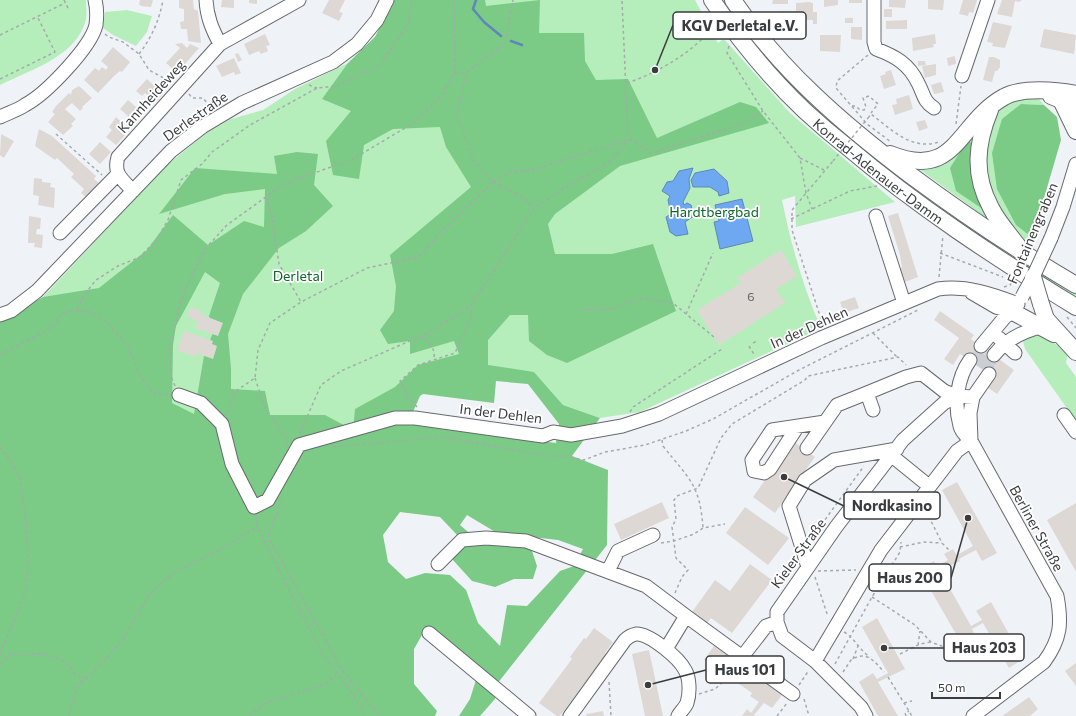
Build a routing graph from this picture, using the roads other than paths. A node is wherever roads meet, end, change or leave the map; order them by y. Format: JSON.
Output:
{"nodes":[{"id":1,"x":95,"y":0,"type":"edge"},
{"id":2,"x":206,"y":0,"type":"edge"},
{"id":3,"x":299,"y":0,"type":"edge"},
{"id":4,"x":387,"y":0,"type":"edge"},
{"id":5,"x":712,"y":0,"type":"edge"},
{"id":6,"x":733,"y":0,"type":"edge"},
{"id":7,"x":874,"y":0,"type":"edge"},
{"id":8,"x":988,"y":0,"type":"edge"},
{"id":9,"x":220,"y":44,"type":"junction"},
{"id":10,"x":962,"y":76,"type":"road end"},
{"id":11,"x":1070,"y":96,"type":"edge"},
{"id":12,"x":992,"y":106,"type":"junction"},
{"id":13,"x":934,"y":108,"type":"dead end"},
{"id":14,"x":0,"y":116,"type":"edge"},
{"id":15,"x":1076,"y":131,"type":"edge"},
{"id":16,"x":877,"y":150,"type":"junction"},
{"id":17,"x":1076,"y":164,"type":"edge"},
{"id":18,"x":113,"y":178,"type":"junction"},
{"id":19,"x":133,"y":190,"type":"junction"},
{"id":20,"x":876,"y":216,"type":"dead end"},
{"id":21,"x":60,"y":233,"type":"dead end"},
{"id":22,"x":1025,"y":255,"type":"junction"},
{"id":23,"x":1033,"y":277,"type":"junction"},
{"id":24,"x":1076,"y":284,"type":"edge"},
{"id":25,"x":904,"y":303,"type":"junction"},
{"id":26,"x":1018,"y":304,"type":"junction"},
{"id":27,"x":1071,"y":312,"type":"edge"},
{"id":28,"x":0,"y":315,"type":"edge"},
{"id":29,"x":1042,"y":317,"type":"junction"},
{"id":30,"x":995,"y":349,"type":"junction"},
{"id":31,"x":1076,"y":352,"type":"edge"},
{"id":32,"x":958,"y":391,"type":"junction"},
{"id":33,"x":867,"y":393,"type":"junction"},
{"id":34,"x":179,"y":395,"type":"road end"},
{"id":35,"x":974,"y":395,"type":"junction"},
{"id":36,"x":873,"y":410,"type":"dead end"},
{"id":37,"x":1064,"y":415,"type":"dead end"},
{"id":38,"x":825,"y":422,"type":"junction"},
{"id":39,"x":798,"y":426,"type":"dead end"},
{"id":40,"x":1076,"y":432,"type":"edge"},
{"id":41,"x":971,"y":441,"type":"junction"},
{"id":42,"x":807,"y":448,"type":"dead end"},
{"id":43,"x":894,"y":452,"type":"junction"},
{"id":44,"x":929,"y":486,"type":"junction"},
{"id":45,"x":648,"y":537,"type":"road end"},
{"id":46,"x":438,"y":564,"type":"dead end"},
{"id":47,"x":810,"y":569,"type":"junction"},
{"id":48,"x":608,"y":571,"type":"junction"},
{"id":49,"x":686,"y":616,"type":"junction"},
{"id":50,"x":776,"y":622,"type":"junction"},
{"id":51,"x":429,"y":633,"type":"dead end"},
{"id":52,"x":666,"y":649,"type":"junction"},
{"id":53,"x":742,"y":657,"type":"junction"},
{"id":54,"x":815,"y":662,"type":"junction"},
{"id":55,"x":797,"y":695,"type":"road end"},
{"id":56,"x":529,"y":716,"type":"edge"},
{"id":57,"x":570,"y":716,"type":"edge"},
{"id":58,"x":678,"y":716,"type":"edge"},
{"id":59,"x":866,"y":716,"type":"edge"},
{"id":60,"x":973,"y":716,"type":"edge"}],
"edges":[{"from":1,"to":14,"type":"street"},
{"from":2,"to":9,"type":"street"},
{"from":3,"to":9,"type":"street","name":"Kannheideweg"},
{"from":4,"to":19,"type":"street","name":"Derlestraße"},
{"from":5,"to":27,"type":"main road","name":"Konrad-Adenauer-Damm"},
{"from":6,"to":16,"type":"main road","name":"Konrad-Adenauer-Damm"},
{"from":7,"to":13,"type":"street"},
{"from":8,"to":10,"type":"street"},
{"from":9,"to":18,"type":"street","name":"Kannheideweg"},
{"from":11,"to":12,"type":"main road"},
{"from":11,"to":15,"type":"main road"},
{"from":12,"to":16,"type":"main road"},
{"from":12,"to":22,"type":"main road"},
{"from":16,"to":22,"type":"main road","name":"Konrad-Adenauer-Damm"},
{"from":17,"to":23,"type":"street","name":"Fontainengraben","bridge":true},
{"from":18,"to":19,"type":"street"},
{"from":18,"to":21,"type":"street"},
{"from":19,"to":28,"type":"street","name":"Derlestraße"},
{"from":20,"to":25,"type":"street"},
{"from":22,"to":24,"type":"main road","name":"Konrad-Adenauer-Damm"},
{"from":23,"to":26,"type":"street","name":"Fontainengraben","bridge":true},
{"from":23,"to":29,"type":"main road","bridge":true},
{"from":25,"to":26,"type":"street","name":"In der Dehlen"},
{"from":25,"to":34,"type":"street","name":"In der Dehlen"},
{"from":26,"to":29,"type":"main road"},
{"from":26,"to":30,"type":"street","name":"Fontainengraben"},
{"from":26,"to":30,"type":"street","name":"Fontainengraben"},
{"from":29,"to":30,"type":"street"},
{"from":29,"to":31,"type":"main road"},
{"from":32,"to":33,"type":"street"},
{"from":32,"to":35,"type":"street"},
{"from":32,"to":35,"type":"street"},
{"from":32,"to":41,"type":"street","name":"Berliner Straße"},
{"from":32,"to":43,"type":"street","name":"Kieler Straße"},
{"from":33,"to":36,"type":"street"},
{"from":33,"to":38,"type":"street"},
{"from":35,"to":41,"type":"street"},
{"from":37,"to":40,"type":"street"},
{"from":38,"to":39,"type":"street"},
{"from":38,"to":42,"type":"street"},
{"from":41,"to":44,"type":"street"},
{"from":41,"to":60,"type":"street","name":"Berliner Straße"},
{"from":43,"to":44,"type":"street"},
{"from":43,"to":47,"type":"street","name":"Kieler Straße"},
{"from":43,"to":47,"type":"street"},
{"from":44,"to":54,"type":"street"},
{"from":45,"to":48,"type":"street"},
{"from":46,"to":48,"type":"street"},
{"from":47,"to":50,"type":"street","name":"Kieler Straße"},
{"from":48,"to":49,"type":"street"},
{"from":49,"to":52,"type":"street"},
{"from":49,"to":53,"type":"street"},
{"from":50,"to":53,"type":"street"},
{"from":50,"to":54,"type":"street"},
{"from":51,"to":56,"type":"street"},
{"from":52,"to":57,"type":"street"},
{"from":52,"to":58,"type":"street"},
{"from":53,"to":55,"type":"street"},
{"from":54,"to":59,"type":"street"}]}
